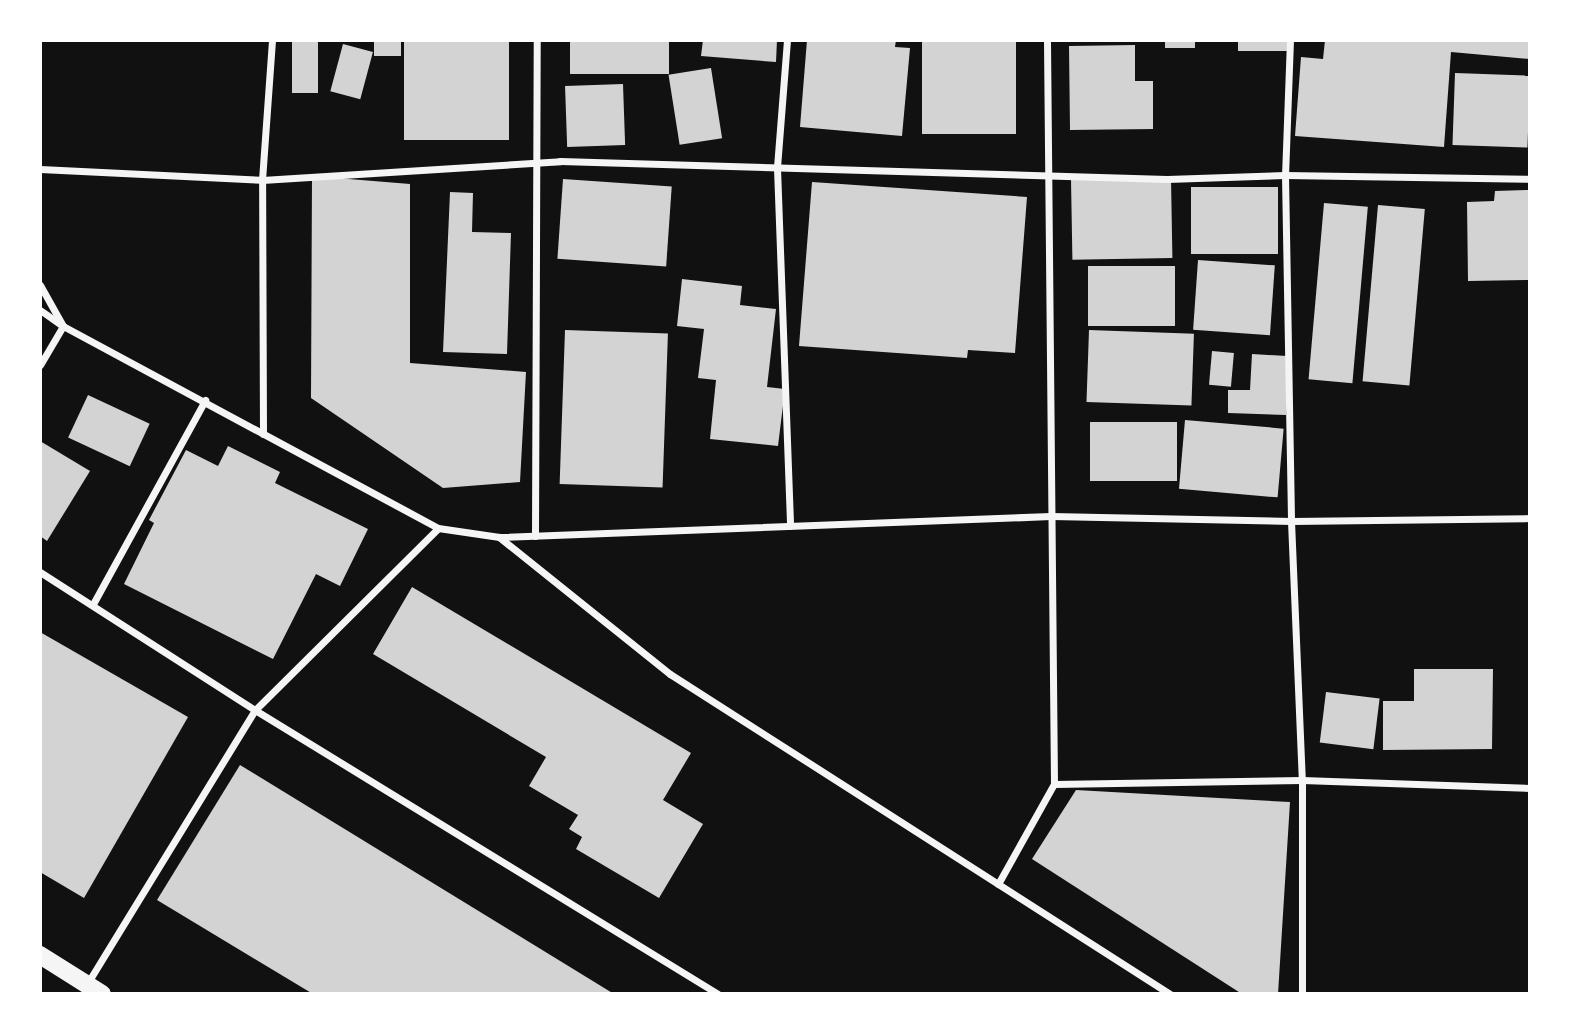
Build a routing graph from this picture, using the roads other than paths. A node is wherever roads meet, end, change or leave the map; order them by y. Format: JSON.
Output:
{"nodes":[{"id":1,"x":272,"y":40,"type":"edge"},
{"id":2,"x":537,"y":40,"type":"edge"},
{"id":3,"x":787,"y":40,"type":"edge"},
{"id":4,"x":1047,"y":40,"type":"edge"},
{"id":5,"x":1290,"y":40,"type":"edge"},
{"id":6,"x":536,"y":162,"type":"junction"},
{"id":7,"x":777,"y":168,"type":"junction"},
{"id":8,"x":40,"y":169,"type":"edge"},
{"id":9,"x":1049,"y":175,"type":"junction"},
{"id":10,"x":1285,"y":175,"type":"junction"},
{"id":11,"x":1530,"y":179,"type":"edge"},
{"id":12,"x":262,"y":180,"type":"junction"},
{"id":13,"x":40,"y":285,"type":"edge"},
{"id":14,"x":40,"y":310,"type":"edge"},
{"id":15,"x":64,"y":327,"type":"junction"},
{"id":16,"x":40,"y":365,"type":"edge"},
{"id":17,"x":205,"y":400,"type":"junction"},
{"id":18,"x":263,"y":433,"type":"junction"},
{"id":19,"x":1051,"y":516,"type":"junction"},
{"id":20,"x":1530,"y":518,"type":"edge"},
{"id":21,"x":1291,"y":521,"type":"junction"},
{"id":22,"x":790,"y":526,"type":"junction"},
{"id":23,"x":438,"y":527,"type":"junction"},
{"id":24,"x":535,"y":536,"type":"junction"},
{"id":25,"x":499,"y":537,"type":"junction"},
{"id":26,"x":40,"y":572,"type":"edge"},
{"id":27,"x":93,"y":604,"type":"junction"},
{"id":28,"x":255,"y":709,"type":"junction"},
{"id":29,"x":1302,"y":780,"type":"junction"},
{"id":30,"x":1054,"y":784,"type":"junction"},
{"id":31,"x":1530,"y":788,"type":"edge"},
{"id":32,"x":998,"y":884,"type":"junction"},
{"id":33,"x":40,"y":955,"type":"edge"},
{"id":34,"x":94,"y":989,"type":"edge"},
{"id":35,"x":718,"y":994,"type":"edge"},
{"id":36,"x":1170,"y":994,"type":"edge"},
{"id":37,"x":1302,"y":994,"type":"edge"}],
"edges":[{"from":1,"to":12,"type":"street"},
{"from":2,"to":6,"type":"street"},
{"from":3,"to":7,"type":"street"},
{"from":4,"to":9,"type":"street"},
{"from":5,"to":10,"type":"street"},
{"from":6,"to":7,"type":"street"},
{"from":6,"to":12,"type":"street"},
{"from":6,"to":24,"type":"street"},
{"from":7,"to":9,"type":"street"},
{"from":7,"to":22,"type":"street"},
{"from":8,"to":12,"type":"street"},
{"from":9,"to":10,"type":"street"},
{"from":9,"to":19,"type":"street"},
{"from":10,"to":11,"type":"street"},
{"from":10,"to":21,"type":"street"},
{"from":12,"to":18,"type":"street"},
{"from":13,"to":15,"type":"street"},
{"from":14,"to":15,"type":"street"},
{"from":15,"to":16,"type":"street"},
{"from":15,"to":17,"type":"street"},
{"from":17,"to":18,"type":"street"},
{"from":17,"to":27,"type":"street"},
{"from":18,"to":23,"type":"street"},
{"from":19,"to":21,"type":"street"},
{"from":19,"to":22,"type":"street"},
{"from":19,"to":30,"type":"street"},
{"from":20,"to":21,"type":"street"},
{"from":21,"to":29,"type":"street"},
{"from":22,"to":24,"type":"street"},
{"from":23,"to":25,"type":"street"},
{"from":23,"to":28,"type":"street"},
{"from":24,"to":25,"type":"street"},
{"from":25,"to":32,"type":"street"},
{"from":26,"to":27,"type":"street"},
{"from":27,"to":28,"type":"street"},
{"from":28,"to":34,"type":"street"},
{"from":28,"to":35,"type":"street"},
{"from":29,"to":30,"type":"street"},
{"from":29,"to":31,"type":"street"},
{"from":29,"to":37,"type":"street"},
{"from":30,"to":32,"type":"street"},
{"from":32,"to":36,"type":"street"},
{"from":33,"to":34,"type":"main road"}]}
